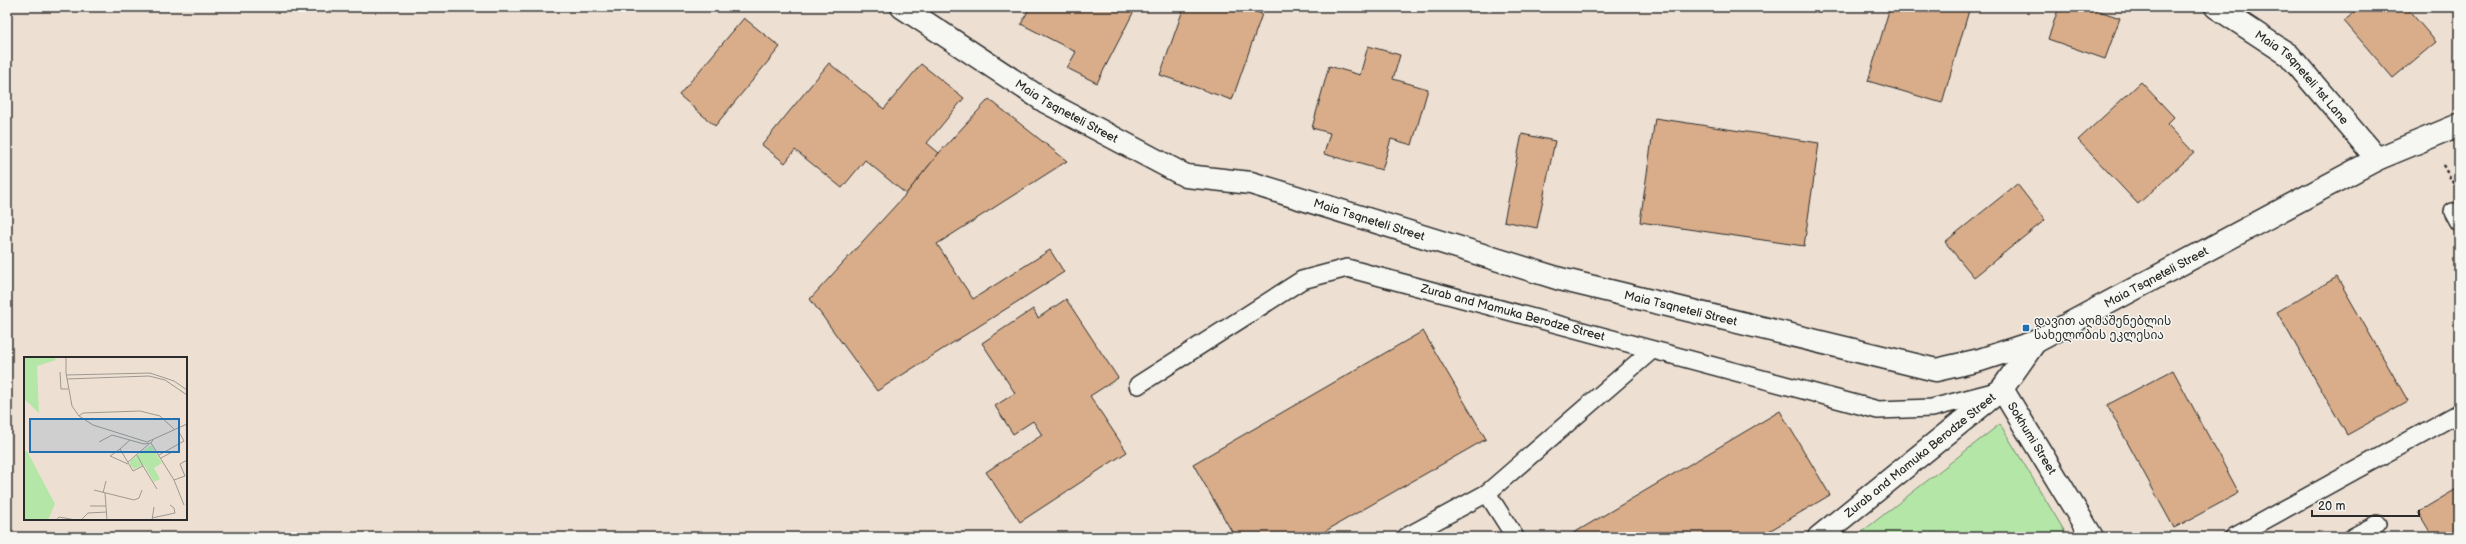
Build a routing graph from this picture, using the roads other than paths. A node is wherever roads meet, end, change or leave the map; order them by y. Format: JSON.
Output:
{"nodes":[{"id":1,"x":902,"y":7,"type":"edge"},
{"id":2,"x":2216,"y":7,"type":"edge"},
{"id":3,"x":2459,"y":125,"type":"edge"},
{"id":4,"x":2377,"y":159,"type":"junction"},
{"id":5,"x":2035,"y":342,"type":"junction"},
{"id":6,"x":1652,"y":350,"type":"junction"},
{"id":7,"x":1138,"y":385,"type":"dead end"},
{"id":8,"x":2002,"y":389,"type":"junction"},
{"id":9,"x":2459,"y":413,"type":"edge"},
{"id":10,"x":1488,"y":493,"type":"junction"},
{"id":11,"x":2377,"y":524,"type":"dead end"},
{"id":12,"x":1406,"y":537,"type":"edge"},
{"id":13,"x":1515,"y":537,"type":"edge"},
{"id":14,"x":1819,"y":537,"type":"edge"},
{"id":15,"x":2092,"y":537,"type":"edge"},
{"id":16,"x":2234,"y":537,"type":"edge"},
{"id":17,"x":2353,"y":537,"type":"edge"}],
"edges":[{"from":1,"to":5,"type":"street","name":"Maia Tsqneteli Street"},
{"from":2,"to":4,"type":"street","name":"Maia Tsqneteli 1st Lane"},
{"from":3,"to":4,"type":"street","name":"Maia Tsqneteli Street"},
{"from":4,"to":5,"type":"street","name":"Maia Tsqneteli Street"},
{"from":5,"to":8,"type":"street","name":"Sokhumi Street"},
{"from":6,"to":7,"type":"lane","name":"Zurab and Mamuka Berodze Street"},
{"from":6,"to":8,"type":"lane","name":"Zurab and Mamuka Berodze Street"},
{"from":6,"to":10,"type":"lane"},
{"from":8,"to":14,"type":"street","name":"Zurab and Mamuka Berodze Street"},
{"from":8,"to":15,"type":"street","name":"Sokhumi Street"},
{"from":9,"to":16,"type":"lane"},
{"from":10,"to":12,"type":"lane"},
{"from":10,"to":13,"type":"lane"},
{"from":11,"to":17,"type":"lane"}]}
